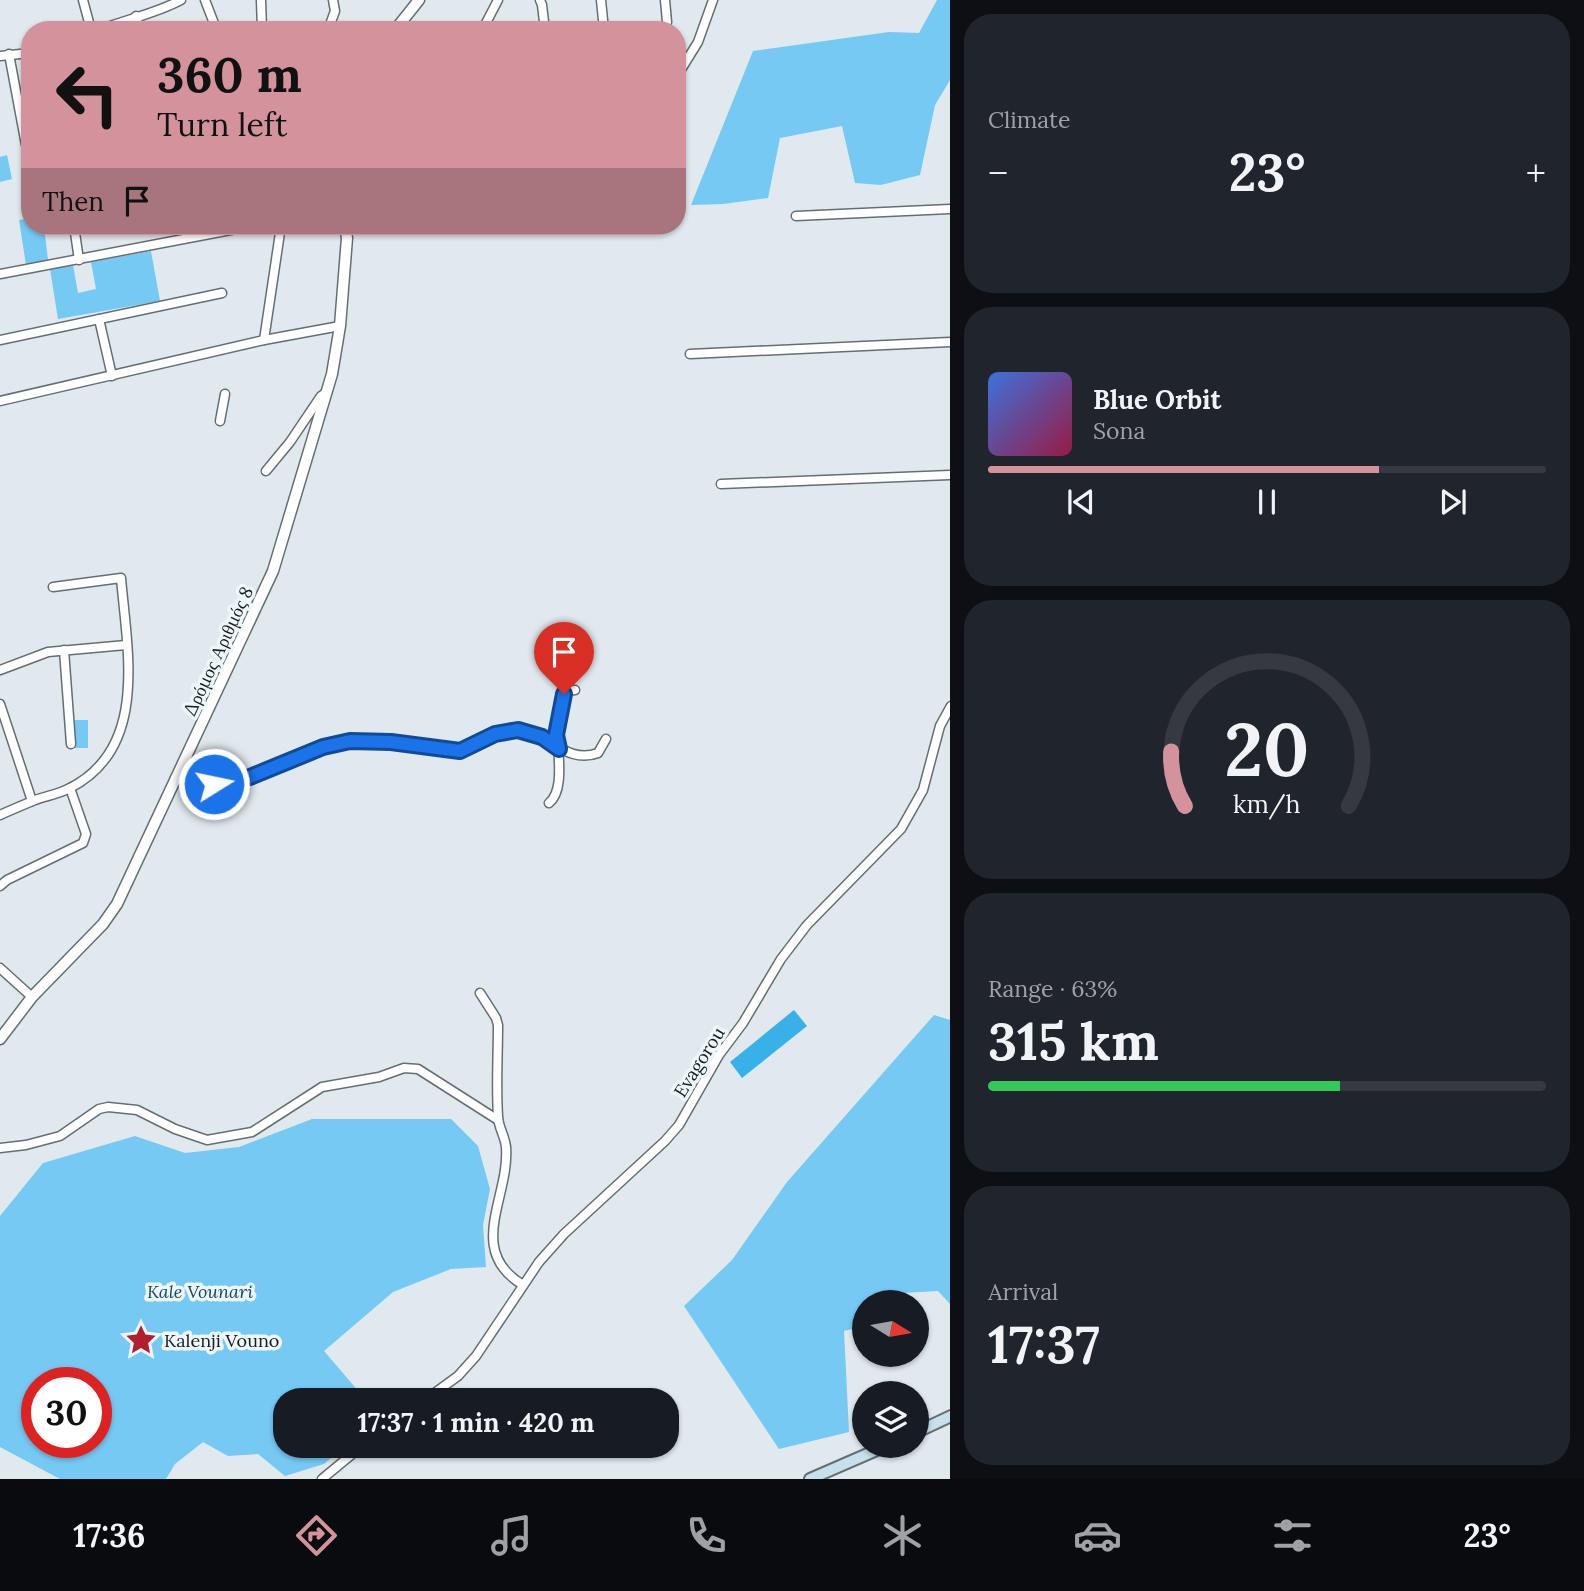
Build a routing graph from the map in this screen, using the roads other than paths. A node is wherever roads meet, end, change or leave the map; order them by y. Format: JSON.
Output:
{"nodes":[{"id":1,"x":83,"y":0,"type":"edge"},
{"id":2,"x":181,"y":0,"type":"edge"},
{"id":3,"x":205,"y":0,"type":"edge"},
{"id":4,"x":261,"y":0,"type":"edge"},
{"id":5,"x":333,"y":0,"type":"edge"},
{"id":6,"x":419,"y":0,"type":"edge"},
{"id":7,"x":498,"y":0,"type":"edge"},
{"id":8,"x":540,"y":0,"type":"edge"},
{"id":9,"x":601,"y":0,"type":"edge"},
{"id":10,"x":665,"y":0,"type":"edge"},
{"id":11,"x":713,"y":0,"type":"edge"},
{"id":12,"x":136,"y":16,"type":"junction"},
{"id":13,"x":89,"y":21,"type":"edge"},
{"id":14,"x":123,"y":21,"type":"edge"},
{"id":15,"x":138,"y":21,"type":"edge"},
{"id":16,"x":213,"y":21,"type":"edge"},
{"id":17,"x":262,"y":21,"type":"edge"},
{"id":18,"x":331,"y":21,"type":"edge"},
{"id":19,"x":402,"y":21,"type":"edge"},
{"id":20,"x":487,"y":21,"type":"edge"},
{"id":21,"x":544,"y":21,"type":"edge"},
{"id":22,"x":603,"y":21,"type":"edge"},
{"id":23,"x":667,"y":21,"type":"edge"},
{"id":24,"x":4,"y":55,"type":"edge"},
{"id":25,"x":686,"y":61,"type":"edge"},
{"id":26,"x":21,"y":125,"type":"edge"},
{"id":27,"x":950,"y":209,"type":"edge"},
{"id":28,"x":796,"y":216,"type":"dead end"},
{"id":29,"x":75,"y":235,"type":"edge"},
{"id":30,"x":206,"y":235,"type":"edge"},
{"id":31,"x":280,"y":235,"type":"edge"},
{"id":32,"x":345,"y":235,"type":"edge"},
{"id":33,"x":79,"y":260,"type":"junction"},
{"id":34,"x":0,"y":274,"type":"edge"},
{"id":35,"x":222,"y":293,"type":"dead end"},
{"id":36,"x":99,"y":319,"type":"junction"},
{"id":37,"x":340,"y":326,"type":"junction"},
{"id":38,"x":0,"y":340,"type":"edge"},
{"id":39,"x":264,"y":340,"type":"junction"},
{"id":40,"x":950,"y":342,"type":"edge"},
{"id":41,"x":690,"y":354,"type":"dead end"},
{"id":42,"x":112,"y":376,"type":"junction"},
{"id":43,"x":327,"y":392,"type":"junction"},
{"id":44,"x":225,"y":394,"type":"dead end"},
{"id":45,"x":0,"y":401,"type":"edge"},
{"id":46,"x":220,"y":421,"type":"dead end"},
{"id":47,"x":266,"y":471,"type":"dead end"},
{"id":48,"x":950,"y":474,"type":"edge"},
{"id":49,"x":721,"y":484,"type":"dead end"},
{"id":50,"x":52,"y":587,"type":"dead end"},
{"id":51,"x":126,"y":645,"type":"junction"},
{"id":52,"x":64,"y":650,"type":"junction"},
{"id":53,"x":0,"y":670,"type":"edge"},
{"id":54,"x":575,"y":690,"type":"dead end"},
{"id":55,"x":0,"y":704,"type":"edge"},
{"id":56,"x":950,"y":706,"type":"edge"},
{"id":57,"x":606,"y":739,"type":"dead end"},
{"id":58,"x":71,"y":744,"type":"dead end"},
{"id":59,"x":559,"y":749,"type":"junction"},
{"id":60,"x":175,"y":778,"type":"junction"},
{"id":61,"x":70,"y":788,"type":"junction"},
{"id":62,"x":32,"y":801,"type":"junction"},
{"id":63,"x":550,"y":803,"type":"dead end"},
{"id":64,"x":0,"y":815,"type":"edge"},
{"id":65,"x":0,"y":886,"type":"edge"},
{"id":66,"x":0,"y":968,"type":"edge"},
{"id":67,"x":480,"y":993,"type":"dead end"},
{"id":68,"x":32,"y":997,"type":"junction"},
{"id":69,"x":0,"y":1039,"type":"edge"},
{"id":70,"x":498,"y":1121,"type":"junction"},
{"id":71,"x":0,"y":1148,"type":"edge"},
{"id":72,"x":523,"y":1285,"type":"junction"},
{"id":73,"x":442,"y":1388,"type":"edge"},
{"id":74,"x":950,"y":1416,"type":"edge"},
{"id":75,"x":929,"y":1426,"type":"edge"},
{"id":76,"x":347,"y":1458,"type":"edge"},
{"id":77,"x":858,"y":1458,"type":"edge"},
{"id":78,"x":322,"y":1479,"type":"edge"},
{"id":79,"x":810,"y":1479,"type":"edge"}],
"edges":[{"from":1,"to":13,"type":"street"},
{"from":2,"to":12,"type":"street"},
{"from":3,"to":16,"type":"street"},
{"from":4,"to":17,"type":"street"},
{"from":5,"to":18,"type":"street"},
{"from":6,"to":19,"type":"street"},
{"from":7,"to":20,"type":"street"},
{"from":8,"to":21,"type":"street"},
{"from":9,"to":22,"type":"street"},
{"from":10,"to":23,"type":"street"},
{"from":11,"to":25,"type":"street"},
{"from":12,"to":14,"type":"street"},
{"from":12,"to":15,"type":"street"},
{"from":24,"to":26,"type":"street"},
{"from":27,"to":28,"type":"street"},
{"from":29,"to":33,"type":"street"},
{"from":30,"to":33,"type":"street"},
{"from":31,"to":39,"type":"street"},
{"from":32,"to":37,"type":"street","name":"Δρόμος Αριθμός 8"},
{"from":33,"to":34,"type":"street"},
{"from":35,"to":36,"type":"street"},
{"from":36,"to":38,"type":"street"},
{"from":36,"to":42,"type":"street"},
{"from":37,"to":39,"type":"street"},
{"from":37,"to":43,"type":"street","name":"Δρόμος Αριθμός 8"},
{"from":39,"to":42,"type":"street"},
{"from":40,"to":41,"type":"street"},
{"from":42,"to":45,"type":"street"},
{"from":43,"to":47,"type":"street"},
{"from":43,"to":60,"type":"street","name":"Δρόμος Αριθμός 8"},
{"from":44,"to":46,"type":"street"},
{"from":48,"to":49,"type":"street"},
{"from":50,"to":51,"type":"street"},
{"from":51,"to":52,"type":"street"},
{"from":51,"to":61,"type":"street"},
{"from":52,"to":53,"type":"street"},
{"from":52,"to":58,"type":"street"},
{"from":54,"to":59,"type":"street"},
{"from":55,"to":62,"type":"street"},
{"from":56,"to":72,"type":"street","name":"Evagorou"},
{"from":57,"to":59,"type":"street"},
{"from":59,"to":60,"type":"street"},
{"from":59,"to":63,"type":"street"},
{"from":60,"to":68,"type":"street","name":"Δρόμος Αριθμός 8"},
{"from":61,"to":62,"type":"street"},
{"from":61,"to":65,"type":"street"},
{"from":62,"to":64,"type":"street"},
{"from":66,"to":68,"type":"street"},
{"from":67,"to":70,"type":"street"},
{"from":68,"to":69,"type":"street","name":"Δρόμος Αριθμός 8"},
{"from":70,"to":71,"type":"street"},
{"from":70,"to":72,"type":"street"},
{"from":72,"to":73,"type":"street","name":"Evagorou"},
{"from":74,"to":75,"type":"main road"},
{"from":76,"to":78,"type":"street"},
{"from":77,"to":79,"type":"main road"}]}
